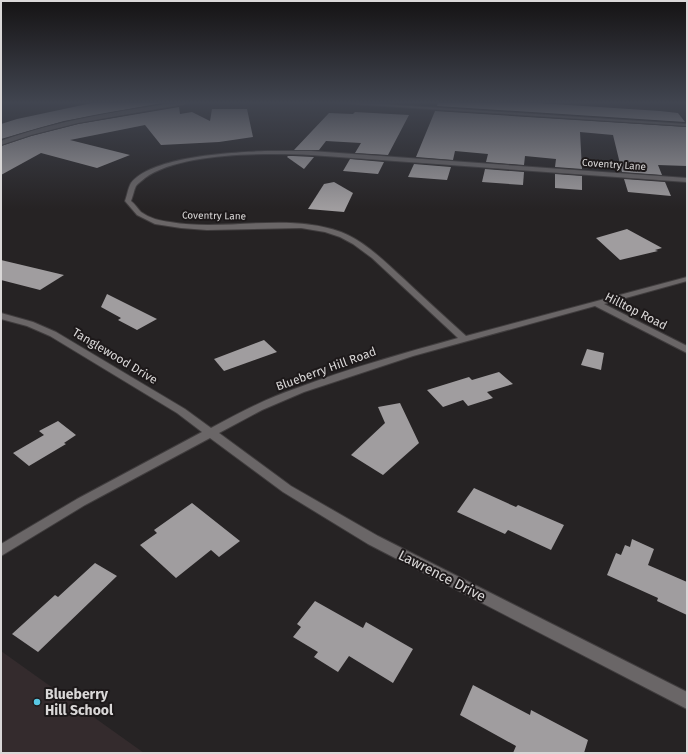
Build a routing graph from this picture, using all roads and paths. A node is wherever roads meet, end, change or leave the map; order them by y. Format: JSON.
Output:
{"nodes":[{"id":1,"x":15,"y":138,"type":"edge"},
{"id":2,"x":1,"y":143,"type":"edge"},
{"id":3,"x":687,"y":180,"type":"edge"},
{"id":4,"x":687,"y":279,"type":"edge"},
{"id":5,"x":594,"y":303,"type":"junction"},
{"id":6,"x":1,"y":316,"type":"edge"},
{"id":7,"x":464,"y":339,"type":"junction"},
{"id":8,"x":687,"y":350,"type":"edge"},
{"id":9,"x":209,"y":432,"type":"junction"},
{"id":10,"x":1,"y":551,"type":"edge"},
{"id":11,"x":687,"y":701,"type":"edge"}],
"edges":[{"from":1,"to":2,"type":"street"},
{"from":3,"to":7,"type":"street","name":"Coventry Lane"},
{"from":4,"to":5,"type":"street","name":"Blueberry Hill Road"},
{"from":5,"to":7,"type":"street","name":"Blueberry Hill Road"},
{"from":5,"to":8,"type":"street","name":"Hilltop Road"},
{"from":6,"to":9,"type":"street","name":"Tanglewood Drive"},
{"from":7,"to":9,"type":"street","name":"Blueberry Hill Road"},
{"from":9,"to":10,"type":"street","name":"Blueberry Hill Road"},
{"from":9,"to":11,"type":"street","name":"Lawrence Drive"}]}
